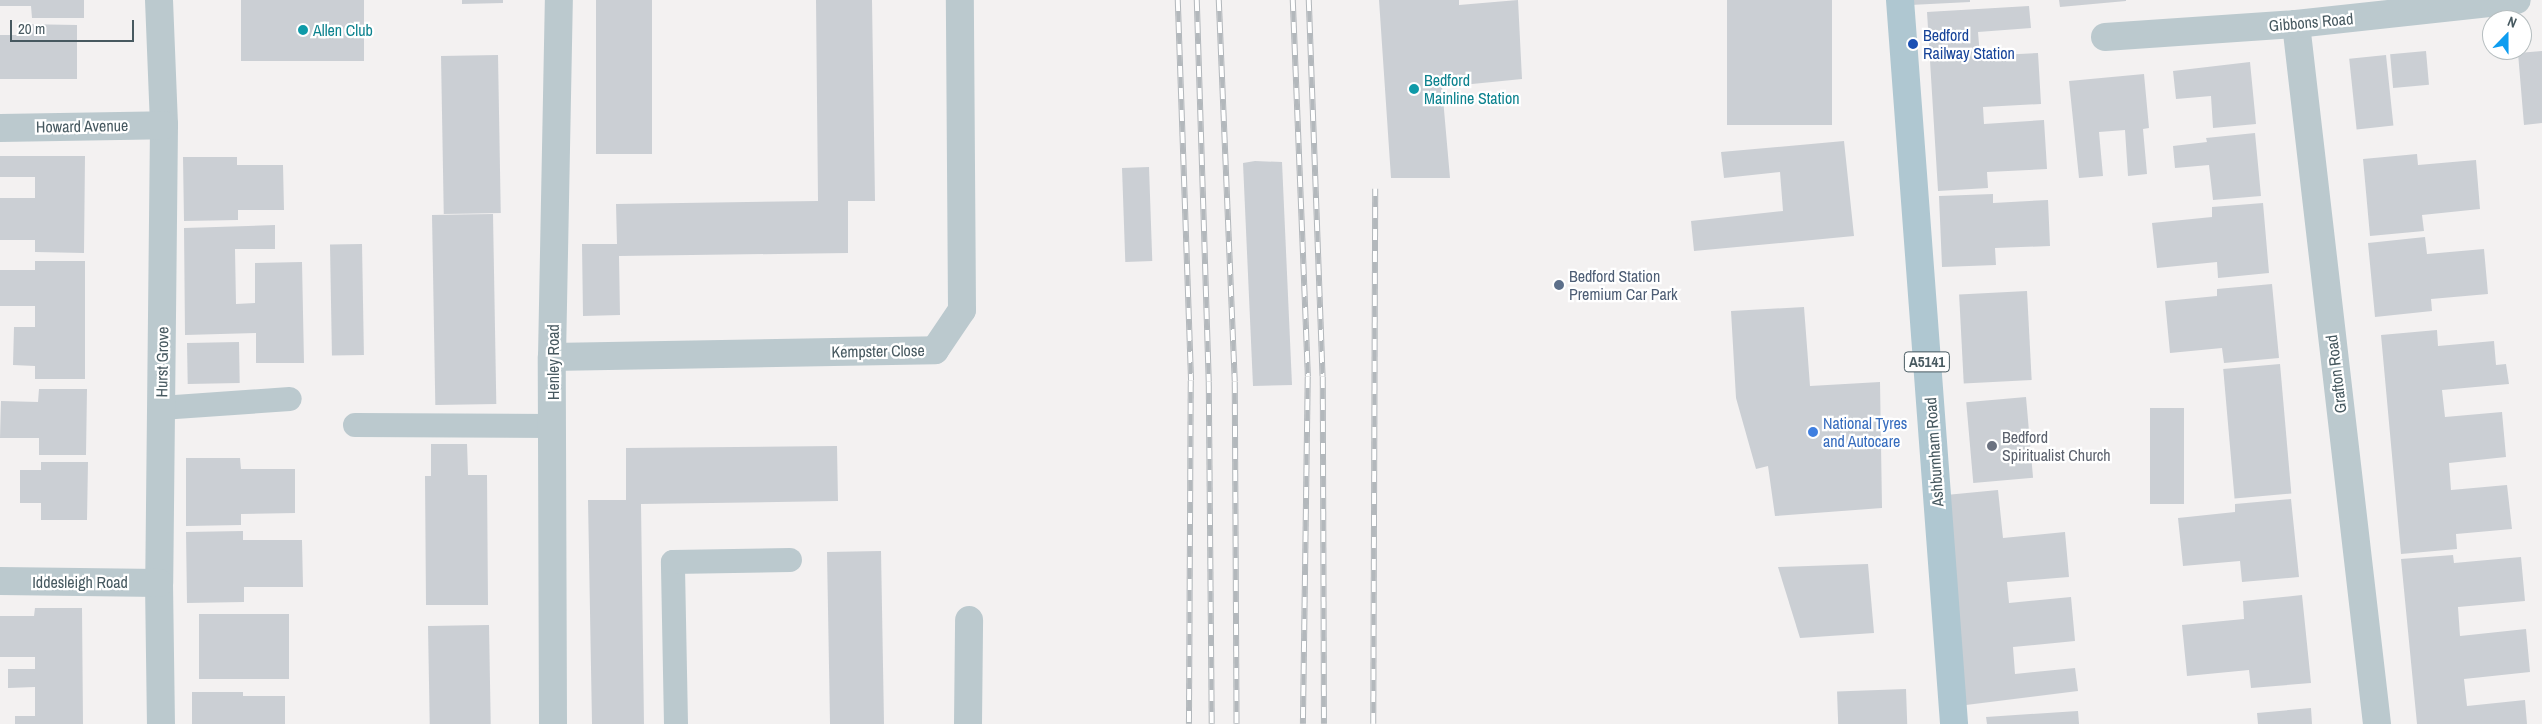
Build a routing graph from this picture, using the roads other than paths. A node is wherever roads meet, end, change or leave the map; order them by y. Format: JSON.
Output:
{"nodes":[{"id":1,"x":159,"y":0,"type":"edge"},
{"id":2,"x":559,"y":0,"type":"edge"},
{"id":3,"x":960,"y":0,"type":"edge"},
{"id":4,"x":1900,"y":0,"type":"edge"},
{"id":5,"x":2517,"y":0,"type":"edge"},
{"id":6,"x":2296,"y":24,"type":"junction"},
{"id":7,"x":2105,"y":37,"type":"dead end"},
{"id":8,"x":164,"y":125,"type":"junction"},
{"id":9,"x":0,"y":128,"type":"edge"},
{"id":10,"x":552,"y":357,"type":"junction"},
{"id":11,"x":290,"y":399,"type":"dead end"},
{"id":12,"x":161,"y":408,"type":"junction"},
{"id":13,"x":355,"y":425,"type":"dead end"},
{"id":14,"x":552,"y":426,"type":"junction"},
{"id":15,"x":790,"y":560,"type":"dead end"},
{"id":16,"x":0,"y":582,"type":"edge"},
{"id":17,"x":159,"y":583,"type":"junction"},
{"id":18,"x":969,"y":620,"type":"dead end"},
{"id":19,"x":161,"y":724,"type":"edge"},
{"id":20,"x":553,"y":724,"type":"edge"},
{"id":21,"x":676,"y":724,"type":"edge"},
{"id":22,"x":968,"y":724,"type":"edge"},
{"id":23,"x":1954,"y":724,"type":"edge"},
{"id":24,"x":2377,"y":724,"type":"edge"}],
"edges":[{"from":1,"to":8,"type":"street","name":"Hurst Grove"},
{"from":2,"to":10,"type":"street","name":"Henley Road"},
{"from":3,"to":10,"type":"street","name":"Kempster Close"},
{"from":4,"to":23,"type":"main road","name":"Ashburnham Road","number":"A5141"},
{"from":5,"to":6,"type":"street","name":"Gibbons Road"},
{"from":6,"to":7,"type":"street","name":"Gibbons Road"},
{"from":6,"to":24,"type":"street","name":"Grafton Road"},
{"from":8,"to":9,"type":"street","name":"Howard Avenue"},
{"from":8,"to":12,"type":"street","name":"Hurst Grove"},
{"from":10,"to":14,"type":"street","name":"Henley Road"},
{"from":11,"to":12,"type":"lane"},
{"from":12,"to":17,"type":"street","name":"Hurst Grove"},
{"from":13,"to":14,"type":"lane"},
{"from":14,"to":20,"type":"street","name":"Henley Road"},
{"from":15,"to":21,"type":"lane"},
{"from":16,"to":17,"type":"street","name":"Iddesleigh Road"},
{"from":17,"to":19,"type":"street","name":"Hurst Grove"},
{"from":18,"to":22,"type":"street"}]}
